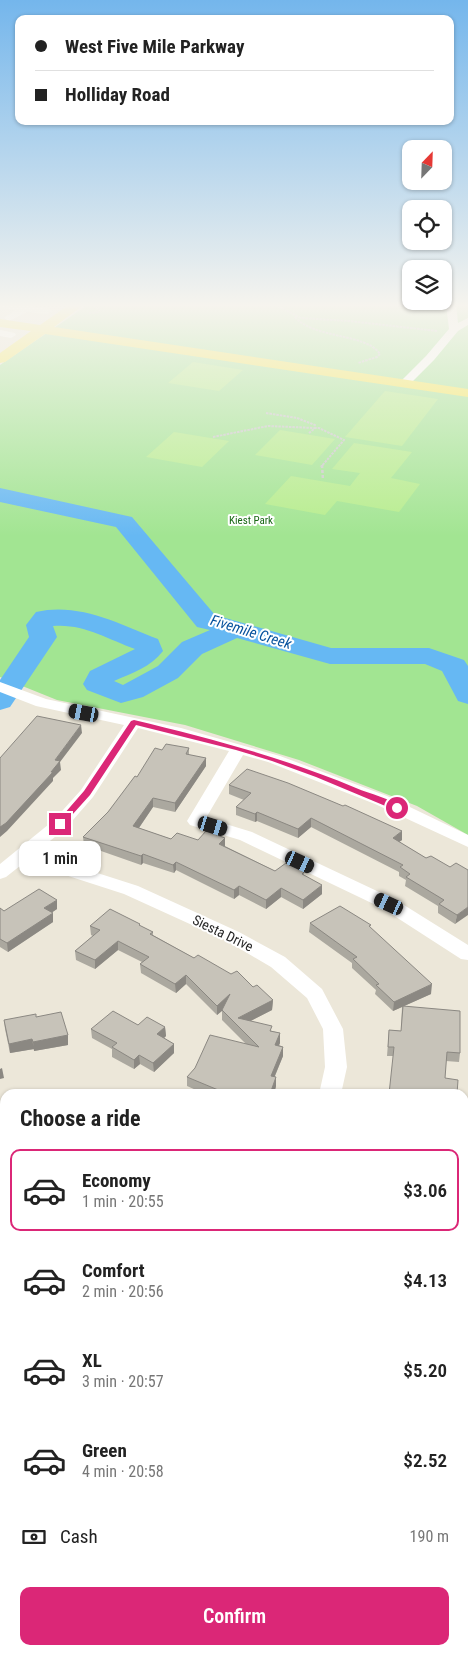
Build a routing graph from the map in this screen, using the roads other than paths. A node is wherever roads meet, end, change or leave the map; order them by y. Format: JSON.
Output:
{"nodes":[{"id":1,"x":413,"y":381,"type":"edge"},
{"id":2,"x":425,"y":381,"type":"edge"},
{"id":3,"x":468,"y":384,"type":"edge"},
{"id":4,"x":468,"y":393,"type":"edge"},
{"id":5,"x":0,"y":687,"type":"edge"},
{"id":6,"x":134,"y":722,"type":"junction"},
{"id":7,"x":239,"y":748,"type":"junction"},
{"id":8,"x":468,"y":842,"type":"edge"},
{"id":9,"x":23,"y":855,"type":"junction"},
{"id":10,"x":0,"y":873,"type":"edge"},
{"id":11,"x":468,"y":954,"type":"edge"},
{"id":12,"x":331,"y":1089,"type":"edge"}],
"edges":[{"from":1,"to":4,"type":"main road"},
{"from":2,"to":3,"type":"main road"},
{"from":5,"to":6,"type":"street"},
{"from":6,"to":7,"type":"street"},
{"from":6,"to":9,"type":"street"},
{"from":7,"to":8,"type":"street"},
{"from":7,"to":11,"type":"street"},
{"from":9,"to":10,"type":"street"},
{"from":9,"to":12,"type":"street","name":"Siesta Drive"}]}
